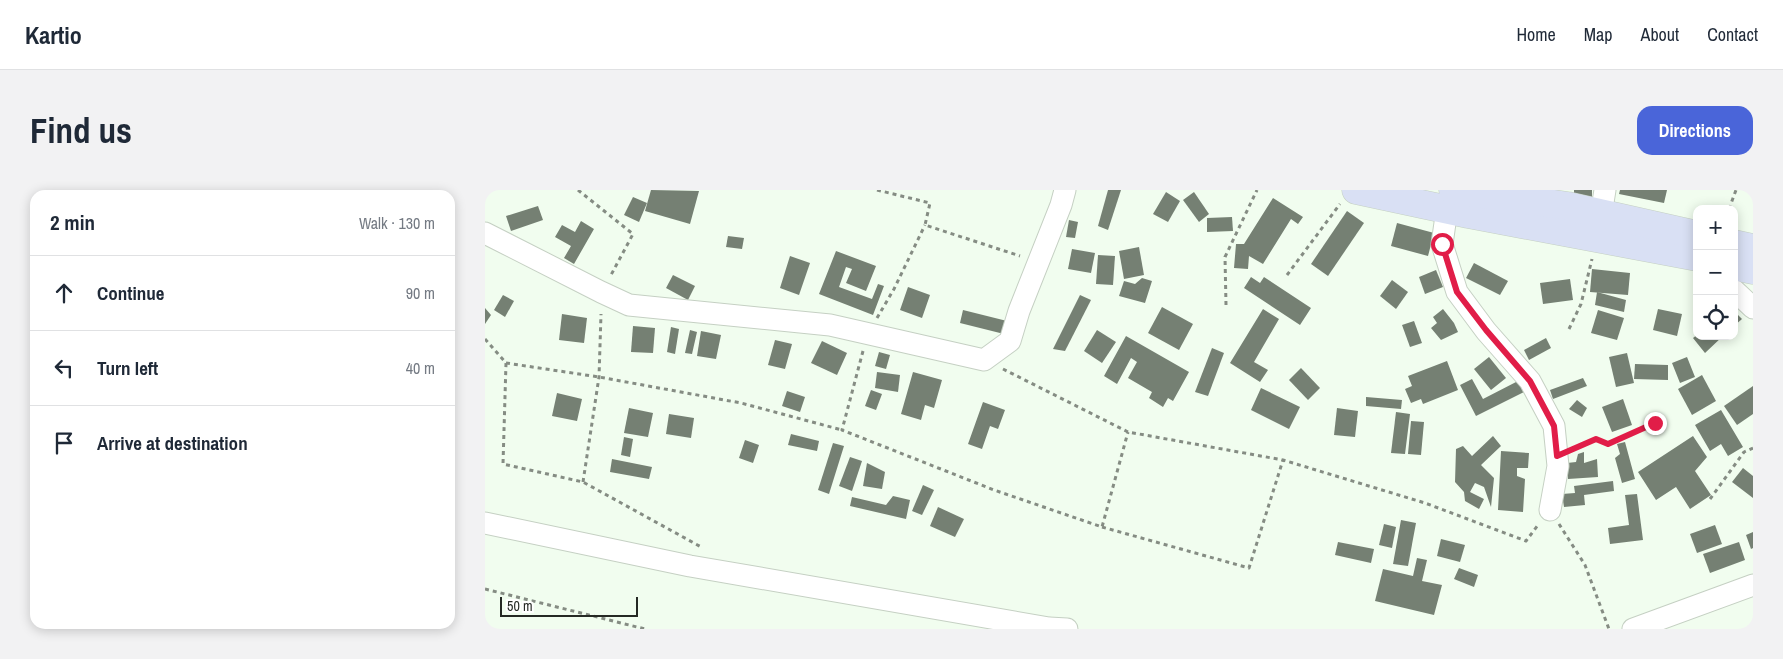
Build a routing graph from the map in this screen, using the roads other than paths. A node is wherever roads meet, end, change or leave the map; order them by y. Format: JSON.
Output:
{"nodes":[{"id":1,"x":1065,"y":190,"type":"edge"},
{"id":2,"x":1351,"y":194,"type":"edge"},
{"id":3,"x":1566,"y":198,"type":"edge"},
{"id":4,"x":1450,"y":200,"type":"edge"},
{"id":5,"x":1601,"y":214,"type":"edge"},
{"id":6,"x":485,"y":233,"type":"edge"},
{"id":7,"x":1693,"y":234,"type":"edge"},
{"id":8,"x":1738,"y":245,"type":"edge"},
{"id":9,"x":1753,"y":248,"type":"edge"},
{"id":10,"x":1693,"y":255,"type":"edge"},
{"id":11,"x":1738,"y":267,"type":"edge"},
{"id":12,"x":1753,"y":270,"type":"edge"},
{"id":13,"x":1738,"y":294,"type":"edge"},
{"id":14,"x":1753,"y":308,"type":"edge"},
{"id":15,"x":1550,"y":510,"type":"road end"},
{"id":16,"x":485,"y":523,"type":"edge"},
{"id":17,"x":1753,"y":585,"type":"edge"},
{"id":18,"x":1067,"y":629,"type":"edge"},
{"id":19,"x":1633,"y":629,"type":"edge"}],
"edges":[{"from":1,"to":6,"type":"street"},
{"from":2,"to":4,"type":"street"},
{"from":3,"to":4,"type":"street"},
{"from":3,"to":5,"type":"street"},
{"from":4,"to":5,"type":"street"},
{"from":4,"to":15,"type":"street"},
{"from":5,"to":7,"type":"street"},
{"from":5,"to":10,"type":"street"},
{"from":8,"to":9,"type":"street"},
{"from":11,"to":12,"type":"street"},
{"from":13,"to":14,"type":"street"},
{"from":16,"to":18,"type":"street"},
{"from":17,"to":19,"type":"street"}]}
